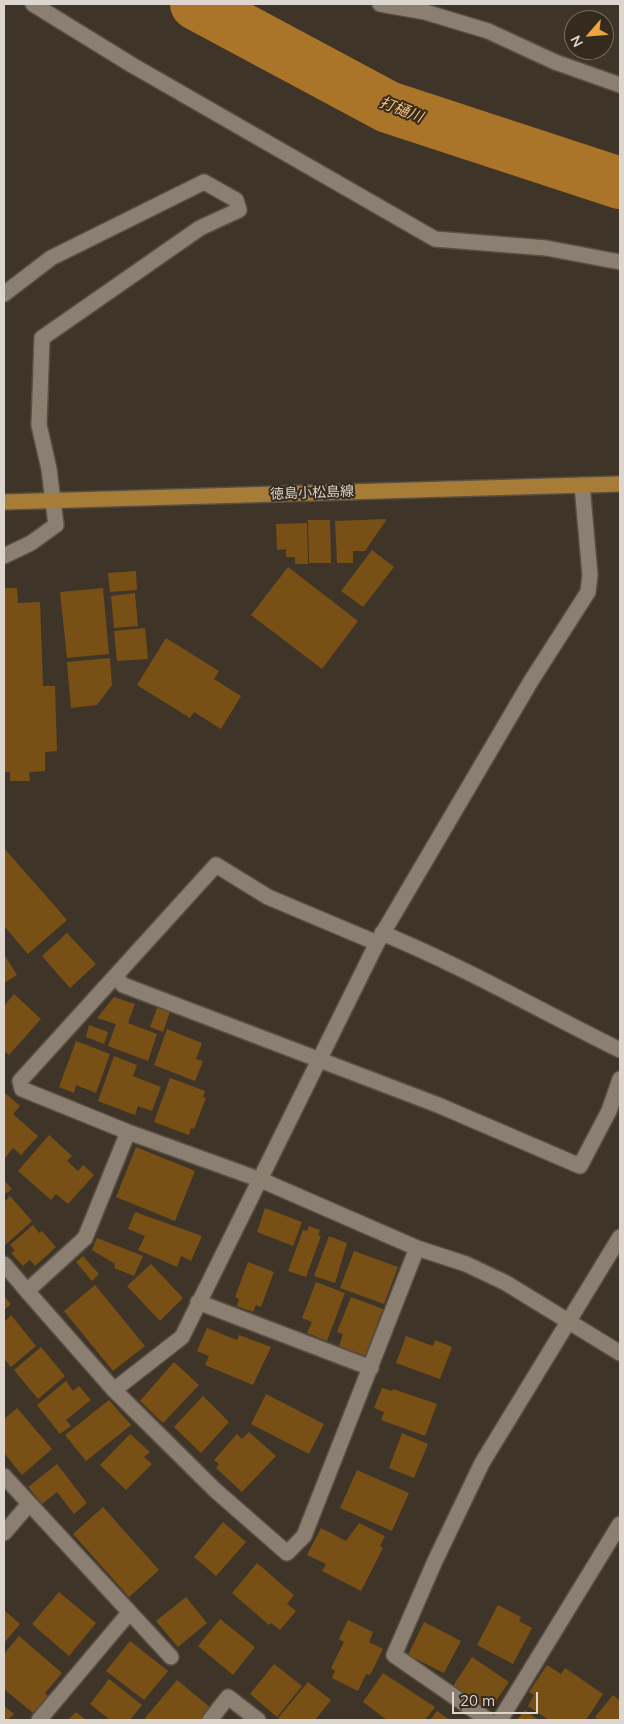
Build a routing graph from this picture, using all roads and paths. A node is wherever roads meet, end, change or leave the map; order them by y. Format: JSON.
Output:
{"nodes":[{"id":1,"x":33,"y":4,"type":"edge"},
{"id":2,"x":380,"y":4,"type":"edge"},
{"id":3,"x":620,"y":85,"type":"edge"},
{"id":4,"x":620,"y":262,"type":"edge"},
{"id":5,"x":4,"y":294,"type":"edge"},
{"id":6,"x":620,"y":484,"type":"edge"},
{"id":7,"x":582,"y":485,"type":"junction"},
{"id":8,"x":53,"y":501,"type":"junction"},
{"id":9,"x":4,"y":502,"type":"edge"},
{"id":10,"x":4,"y":556,"type":"edge"},
{"id":11,"x":379,"y":938,"type":"junction"},
{"id":12,"x":115,"y":976,"type":"junction"},
{"id":13,"x":620,"y":1050,"type":"edge"},
{"id":14,"x":318,"y":1058,"type":"junction"},
{"id":15,"x":620,"y":1079,"type":"edge"},
{"id":16,"x":615,"y":1114,"type":"edge"},
{"id":17,"x":128,"y":1132,"type":"junction"},
{"id":18,"x":261,"y":1180,"type":"junction"},
{"id":19,"x":620,"y":1237,"type":"edge"},
{"id":20,"x":417,"y":1248,"type":"junction"},
{"id":21,"x":4,"y":1264,"type":"edge"},
{"id":22,"x":26,"y":1291,"type":"junction"},
{"id":23,"x":198,"y":1302,"type":"junction"},
{"id":24,"x":570,"y":1322,"type":"junction"},
{"id":25,"x":620,"y":1352,"type":"edge"},
{"id":26,"x":371,"y":1368,"type":"junction"},
{"id":27,"x":114,"y":1390,"type":"junction"},
{"id":28,"x":4,"y":1476,"type":"edge"},
{"id":29,"x":29,"y":1504,"type":"junction"},
{"id":30,"x":620,"y":1524,"type":"edge"},
{"id":31,"x":4,"y":1533,"type":"edge"},
{"id":32,"x":129,"y":1613,"type":"junction"},
{"id":33,"x":171,"y":1657,"type":"dead end"},
{"id":34,"x":39,"y":1720,"type":"edge"},
{"id":35,"x":210,"y":1720,"type":"edge"},
{"id":36,"x":258,"y":1720,"type":"edge"},
{"id":37,"x":488,"y":1720,"type":"edge"},
{"id":38,"x":500,"y":1720,"type":"edge"}],
"edges":[{"from":1,"to":4,"type":"street"},
{"from":2,"to":3,"type":"street"},
{"from":5,"to":8,"type":"street"},
{"from":6,"to":7,"type":"main road","name":"徳島小松島線"},
{"from":7,"to":8,"type":"main road","name":"徳島小松島線"},
{"from":7,"to":11,"type":"street"},
{"from":8,"to":9,"type":"main road","name":"徳島小松島線"},
{"from":8,"to":10,"type":"street"},
{"from":11,"to":12,"type":"street"},
{"from":11,"to":13,"type":"street"},
{"from":11,"to":14,"type":"street"},
{"from":12,"to":14,"type":"street"},
{"from":12,"to":17,"type":"street"},
{"from":14,"to":16,"type":"street"},
{"from":14,"to":18,"type":"street"},
{"from":15,"to":16,"type":"street"},
{"from":17,"to":18,"type":"street"},
{"from":17,"to":22,"type":"street"},
{"from":18,"to":20,"type":"street"},
{"from":18,"to":23,"type":"street"},
{"from":19,"to":24,"type":"street"},
{"from":20,"to":24,"type":"street"},
{"from":20,"to":26,"type":"street"},
{"from":21,"to":22,"type":"street"},
{"from":22,"to":27,"type":"street"},
{"from":23,"to":26,"type":"street"},
{"from":23,"to":27,"type":"street"},
{"from":24,"to":25,"type":"street"},
{"from":24,"to":37,"type":"street"},
{"from":26,"to":27,"type":"street"},
{"from":28,"to":29,"type":"street"},
{"from":29,"to":31,"type":"street"},
{"from":29,"to":32,"type":"street"},
{"from":30,"to":38,"type":"street"},
{"from":32,"to":33,"type":"street"},
{"from":32,"to":34,"type":"street"},
{"from":35,"to":36,"type":"street"}]}
